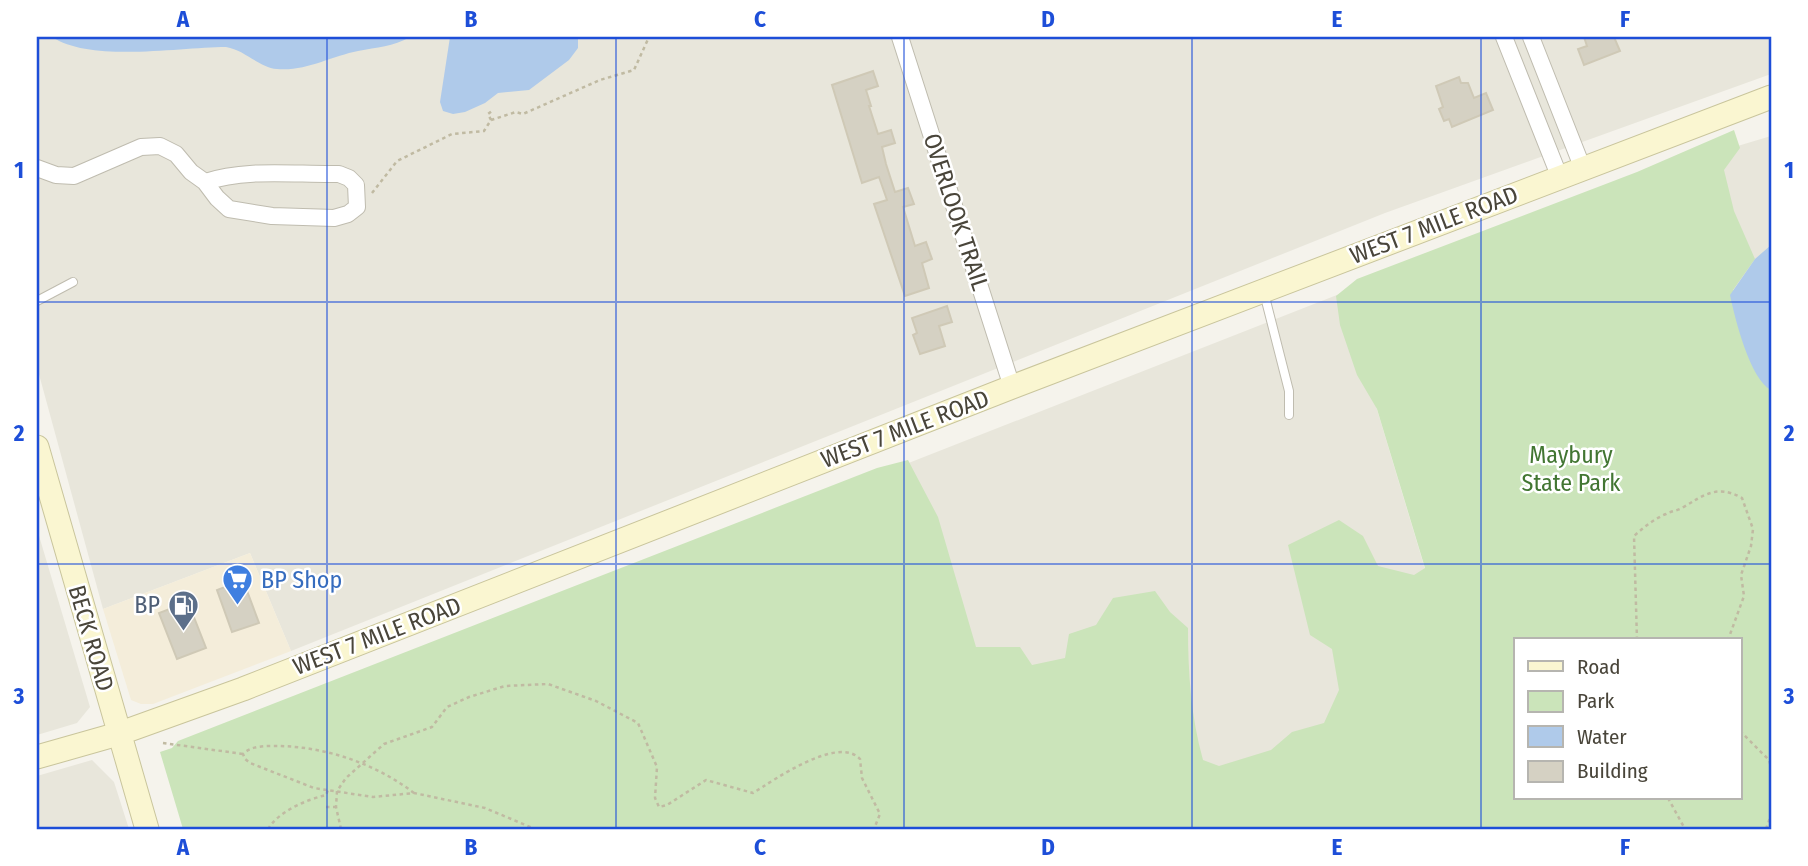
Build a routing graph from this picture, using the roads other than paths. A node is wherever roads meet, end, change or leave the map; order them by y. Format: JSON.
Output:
{"nodes":[{"id":1,"x":900,"y":37,"type":"edge"},
{"id":2,"x":1504,"y":37,"type":"edge"},
{"id":3,"x":1531,"y":37,"type":"edge"},
{"id":4,"x":1771,"y":97,"type":"edge"},
{"id":5,"x":37,"y":168,"type":"edge"},
{"id":6,"x":1583,"y":169,"type":"junction"},
{"id":7,"x":1560,"y":178,"type":"junction"},
{"id":8,"x":205,"y":182,"type":"junction"},
{"id":9,"x":72,"y":282,"type":"dead end"},
{"id":10,"x":1263,"y":290,"type":"junction"},
{"id":11,"x":37,"y":301,"type":"edge"},
{"id":12,"x":1012,"y":387,"type":"junction"},
{"id":13,"x":1289,"y":415,"type":"dead end"},
{"id":14,"x":37,"y":447,"type":"edge"},
{"id":15,"x":118,"y":734,"type":"junction"},
{"id":16,"x":37,"y":757,"type":"edge"},
{"id":17,"x":147,"y":829,"type":"edge"}],
"edges":[{"from":1,"to":12,"type":"street","name":"OVERLOOK TRAIL"},
{"from":2,"to":7,"type":"street"},
{"from":3,"to":6,"type":"street"},
{"from":4,"to":6,"type":"street","name":"WEST 7 MILE ROAD"},
{"from":5,"to":8,"type":"street"},
{"from":6,"to":7,"type":"street","name":"WEST 7 MILE ROAD"},
{"from":7,"to":10,"type":"street","name":"WEST 7 MILE ROAD"},
{"from":8,"to":8,"type":"street"},
{"from":9,"to":11,"type":"lane"},
{"from":10,"to":12,"type":"street","name":"WEST 7 MILE ROAD"},
{"from":10,"to":13,"type":"lane"},
{"from":12,"to":15,"type":"street","name":"WEST 7 MILE ROAD"},
{"from":14,"to":15,"type":"street","name":"BECK ROAD"},
{"from":15,"to":16,"type":"street","name":"WEST 7 MILE ROAD"},
{"from":15,"to":17,"type":"street","name":"BECK ROAD"}]}
